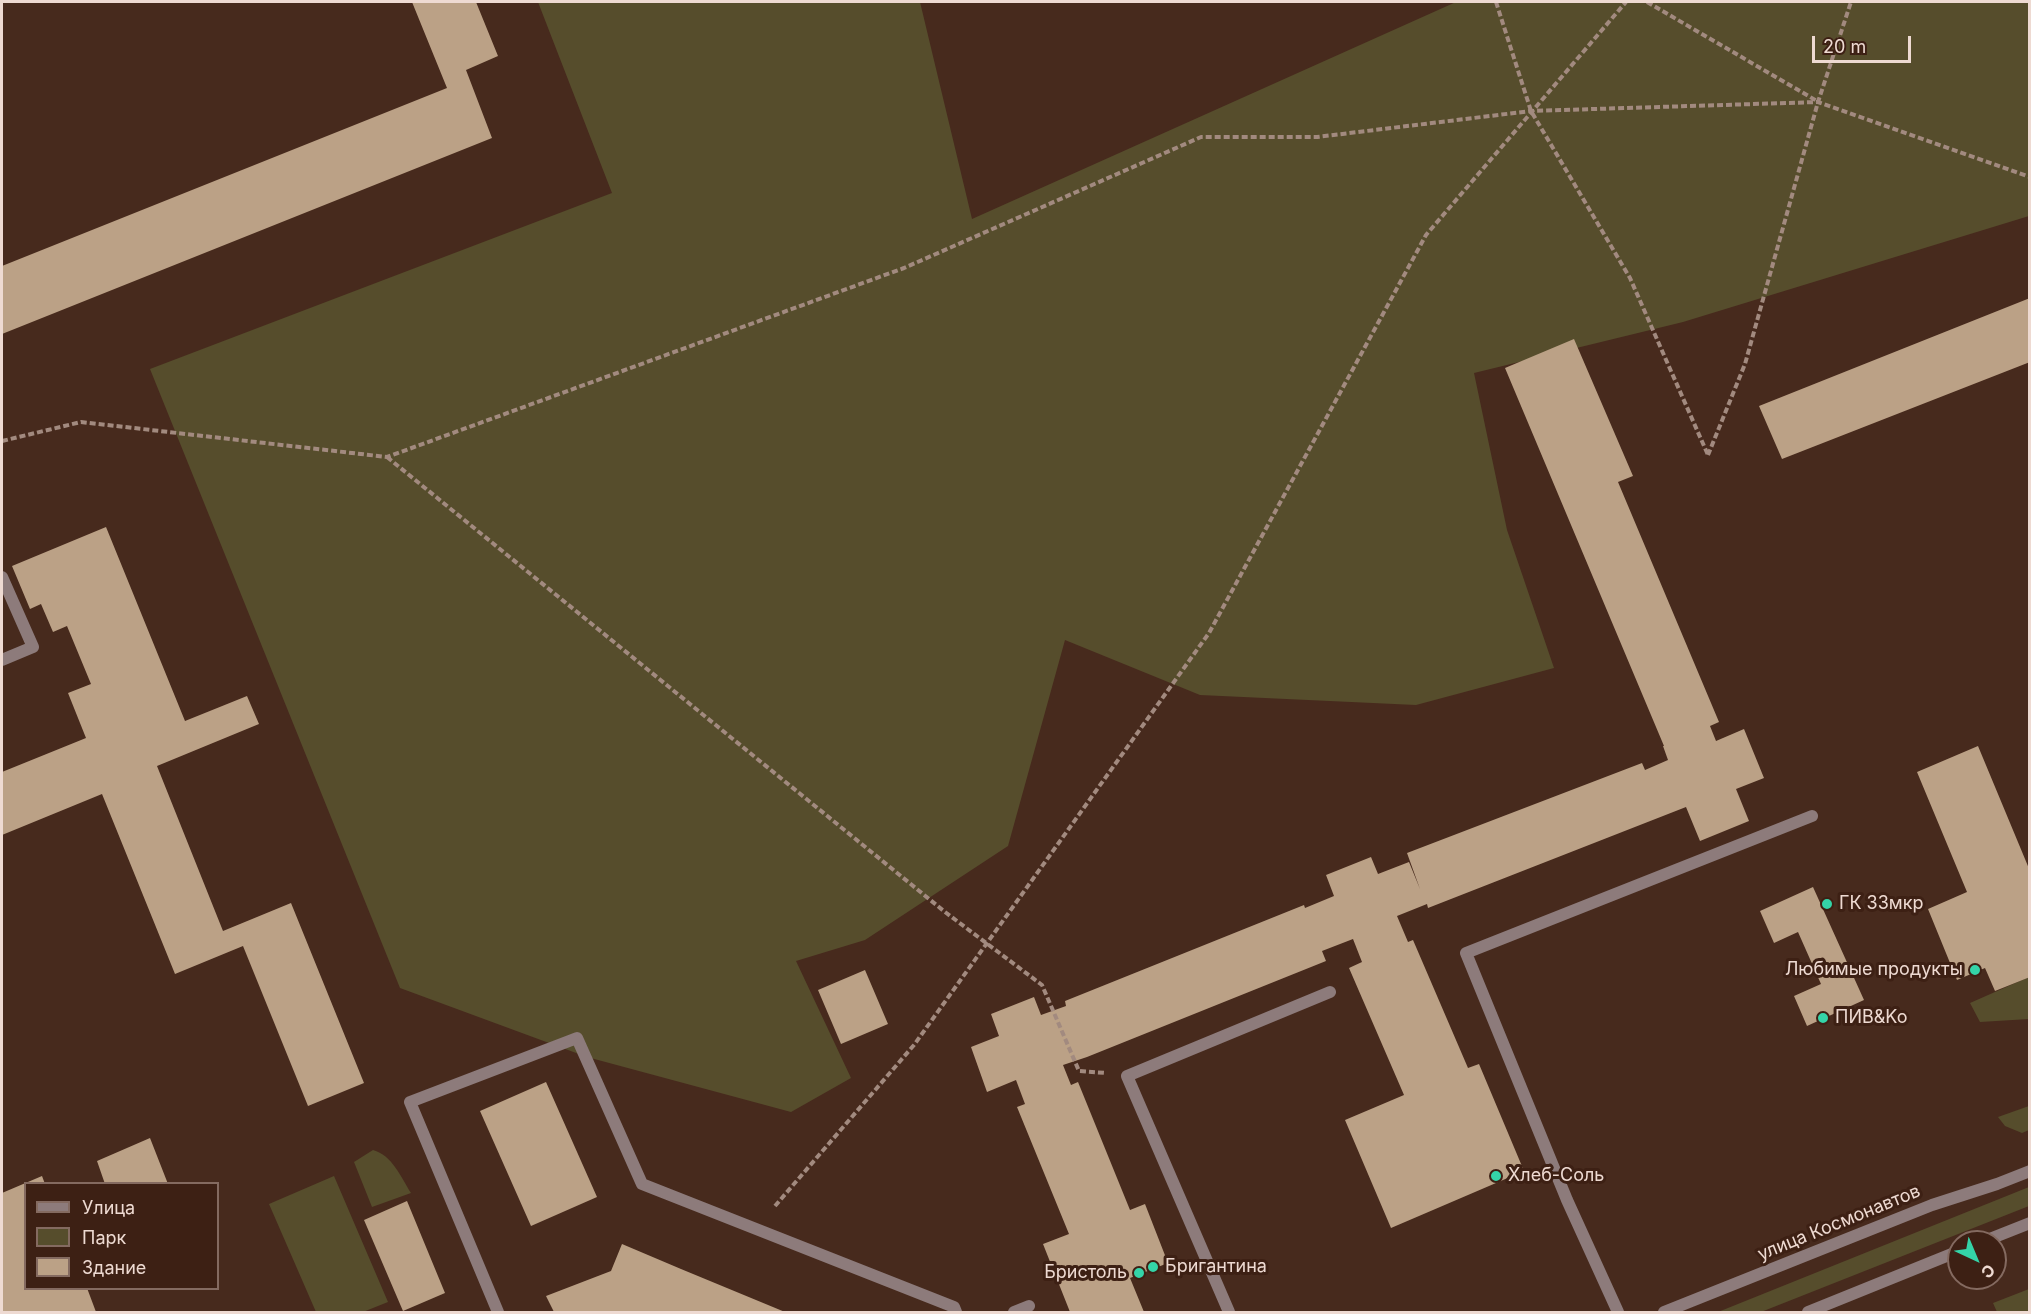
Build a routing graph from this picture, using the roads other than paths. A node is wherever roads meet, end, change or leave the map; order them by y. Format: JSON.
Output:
{"nodes":[{"id":1,"x":2,"y":577,"type":"edge"},
{"id":2,"x":2,"y":660,"type":"edge"},
{"id":3,"x":1812,"y":816,"type":"dead end"},
{"id":4,"x":1330,"y":992,"type":"dead end"},
{"id":5,"x":2030,"y":1171,"type":"edge"},
{"id":6,"x":2030,"y":1223,"type":"edge"},
{"id":7,"x":2007,"y":1232,"type":"edge"},
{"id":8,"x":1947,"y":1256,"type":"edge"},
{"id":9,"x":1029,"y":1306,"type":"dead end"},
{"id":10,"x":498,"y":1312,"type":"edge"},
{"id":11,"x":956,"y":1312,"type":"edge"},
{"id":12,"x":1014,"y":1312,"type":"edge"},
{"id":13,"x":1230,"y":1312,"type":"edge"},
{"id":14,"x":1618,"y":1312,"type":"edge"},
{"id":15,"x":1664,"y":1312,"type":"edge"},
{"id":16,"x":1808,"y":1312,"type":"edge"}],
"edges":[{"from":1,"to":2,"type":"street"},
{"from":3,"to":14,"type":"street"},
{"from":4,"to":13,"type":"street"},
{"from":5,"to":15,"type":"street","name":"улица Космонавтов"},
{"from":6,"to":7,"type":"street"},
{"from":8,"to":16,"type":"street"},
{"from":9,"to":12,"type":"street"},
{"from":10,"to":11,"type":"street"}]}
